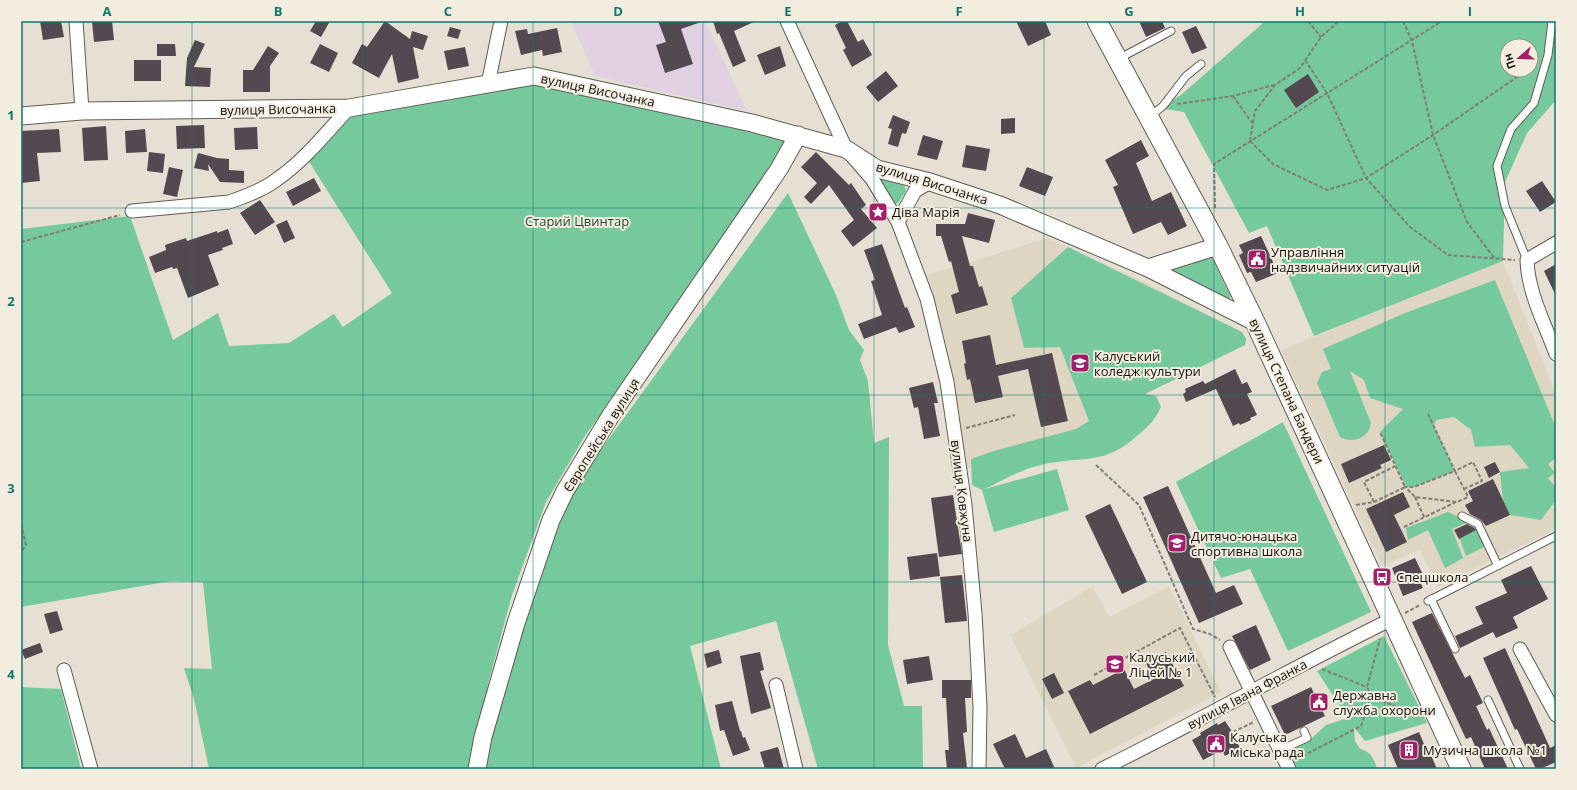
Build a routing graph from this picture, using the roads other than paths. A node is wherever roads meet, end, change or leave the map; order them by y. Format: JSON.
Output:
{"nodes":[{"id":1,"x":76,"y":21,"type":"edge"},
{"id":2,"x":501,"y":21,"type":"edge"},
{"id":3,"x":787,"y":21,"type":"edge"},
{"id":4,"x":1097,"y":21,"type":"edge"},
{"id":5,"x":1552,"y":21,"type":"edge"},
{"id":6,"x":1171,"y":31,"type":"dead end"},
{"id":7,"x":1118,"y":59,"type":"junction"},
{"id":8,"x":1201,"y":64,"type":"dead end"},
{"id":9,"x":488,"y":84,"type":"junction"},
{"id":10,"x":348,"y":108,"type":"junction"},
{"id":11,"x":82,"y":111,"type":"junction"},
{"id":12,"x":1156,"y":112,"type":"junction"},
{"id":13,"x":21,"y":116,"type":"edge"},
{"id":14,"x":798,"y":135,"type":"junction"},
{"id":15,"x":846,"y":149,"type":"junction"},
{"id":16,"x":930,"y":182,"type":"junction"},
{"id":17,"x":132,"y":211,"type":"road end"},
{"id":18,"x":898,"y":222,"type":"junction"},
{"id":19,"x":1556,"y":243,"type":"edge"},
{"id":20,"x":1218,"y":246,"type":"junction"},
{"id":21,"x":1528,"y":260,"type":"junction"},
{"id":22,"x":1148,"y":268,"type":"junction"},
{"id":23,"x":1255,"y":322,"type":"junction"},
{"id":24,"x":1556,"y":354,"type":"edge"},
{"id":25,"x":1462,"y":516,"type":"dead end"},
{"id":26,"x":1556,"y":536,"type":"edge"},
{"id":27,"x":1498,"y":566,"type":"junction"},
{"id":28,"x":1391,"y":623,"type":"junction"},
{"id":29,"x":1230,"y":647,"type":"road end"},
{"id":30,"x":1455,"y":649,"type":"dead end"},
{"id":31,"x":1520,"y":649,"type":"dead end"},
{"id":32,"x":64,"y":670,"type":"dead end"},
{"id":33,"x":776,"y":685,"type":"dead end"},
{"id":34,"x":1251,"y":691,"type":"junction"},
{"id":35,"x":1488,"y":700,"type":"dead end"},
{"id":36,"x":1556,"y":715,"type":"edge"},
{"id":37,"x":1304,"y":731,"type":"dead end"},
{"id":38,"x":1280,"y":750,"type":"junction"},
{"id":39,"x":1290,"y":765,"type":"edge"},
{"id":40,"x":91,"y":769,"type":"edge"},
{"id":41,"x":477,"y":769,"type":"edge"},
{"id":42,"x":796,"y":769,"type":"edge"},
{"id":43,"x":979,"y":769,"type":"edge"},
{"id":44,"x":1102,"y":769,"type":"edge"},
{"id":45,"x":1461,"y":769,"type":"edge"},
{"id":46,"x":1520,"y":769,"type":"edge"}],
"edges":[{"from":1,"to":11,"type":"street"},
{"from":2,"to":9,"type":"street"},
{"from":3,"to":15,"type":"street","name":"вулиця Ковжуна"},
{"from":4,"to":7,"type":"main road","name":"вулиця Степана Бандери"},
{"from":5,"to":21,"type":"lane"},
{"from":6,"to":7,"type":"lane"},
{"from":7,"to":12,"type":"main road","name":"вулиця Степана Бандери"},
{"from":8,"to":12,"type":"lane"},
{"from":9,"to":10,"type":"street","name":"вулиця Височанка"},
{"from":9,"to":14,"type":"street","name":"вулиця Височанка"},
{"from":10,"to":11,"type":"street","name":"вулиця Височанка"},
{"from":10,"to":17,"type":"street"},
{"from":11,"to":13,"type":"street","name":"вулиця Височанка"},
{"from":12,"to":20,"type":"main road","name":"вулиця Степана Бандери"},
{"from":14,"to":15,"type":"street","name":"вулиця Височанка"},
{"from":14,"to":41,"type":"street","name":"Європейська вулиця"},
{"from":15,"to":16,"type":"street","name":"вулиця Височанка"},
{"from":15,"to":18,"type":"street","name":"вулиця Ковжуна"},
{"from":16,"to":18,"type":"street"},
{"from":16,"to":22,"type":"street","name":"вулиця Височанка"},
{"from":18,"to":43,"type":"street","name":"вулиця Ковжуна"},
{"from":19,"to":21,"type":"street"},
{"from":20,"to":22,"type":"street"},
{"from":20,"to":23,"type":"main road","name":"вулиця Степана Бандери"},
{"from":21,"to":24,"type":"street"},
{"from":22,"to":23,"type":"street","name":"вулиця Височанка"},
{"from":23,"to":28,"type":"main road","name":"вулиця Степана Бандери"},
{"from":25,"to":27,"type":"lane"},
{"from":26,"to":27,"type":"lane"},
{"from":27,"to":30,"type":"lane"},
{"from":28,"to":34,"type":"street","name":"вулиця Івана Франка"},
{"from":28,"to":45,"type":"main road","name":"вулиця Степана Бандери"},
{"from":29,"to":34,"type":"street"},
{"from":31,"to":36,"type":"street"},
{"from":32,"to":40,"type":"street"},
{"from":33,"to":42,"type":"street"},
{"from":34,"to":38,"type":"street"},
{"from":34,"to":44,"type":"street","name":"вулиця Івана Франка"},
{"from":35,"to":46,"type":"lane"},
{"from":37,"to":38,"type":"lane"},
{"from":38,"to":39,"type":"street"}]}
